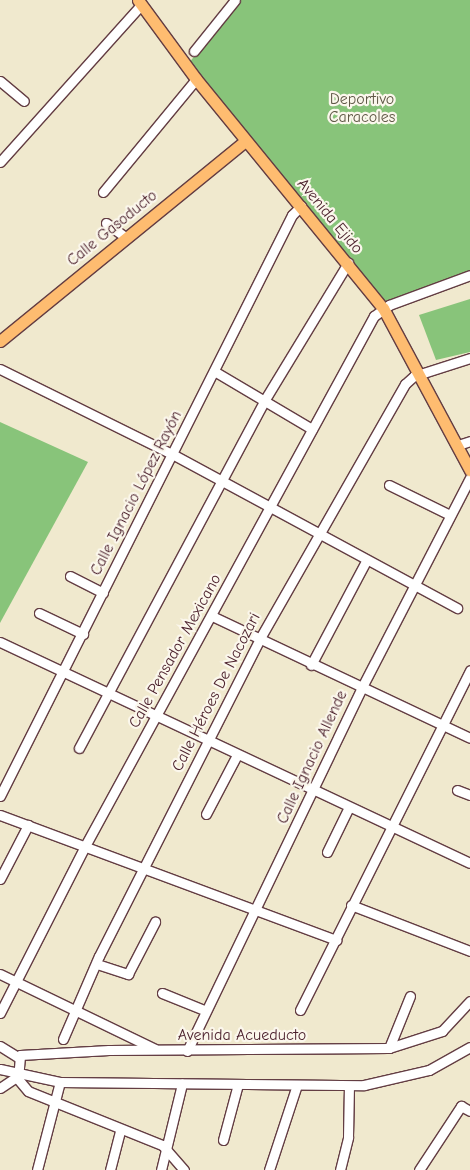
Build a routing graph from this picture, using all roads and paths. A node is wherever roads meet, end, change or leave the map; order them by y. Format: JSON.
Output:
{"nodes":[{"id":1,"x":235,"y":0,"type":"edge"},
{"id":2,"x":140,"y":2,"type":"edge"},
{"id":3,"x":194,"y":51,"type":"dead end"},
{"id":4,"x":196,"y":79,"type":"junction"},
{"id":5,"x":0,"y":81,"type":"edge"},
{"id":6,"x":24,"y":101,"type":"dead end"},
{"id":7,"x":245,"y":141,"type":"junction"},
{"id":8,"x":0,"y":162,"type":"edge"},
{"id":9,"x":103,"y":192,"type":"dead end"},
{"id":10,"x":301,"y":206,"type":"junction"},
{"id":11,"x":106,"y":223,"type":"dead end"},
{"id":12,"x":125,"y":238,"type":"junction"},
{"id":13,"x":348,"y":263,"type":"junction"},
{"id":14,"x":470,"y":275,"type":"edge"},
{"id":15,"x":382,"y":308,"type":"junction"},
{"id":16,"x":0,"y":341,"type":"edge"},
{"id":17,"x":470,"y":358,"type":"edge"},
{"id":18,"x":0,"y":369,"type":"edge"},
{"id":19,"x":214,"y":371,"type":"junction"},
{"id":20,"x":420,"y":374,"type":"junction"},
{"id":21,"x":264,"y":400,"type":"junction"},
{"id":22,"x":312,"y":429,"type":"junction"},
{"id":23,"x":470,"y":441,"type":"edge"},
{"id":24,"x":458,"y":445,"type":"junction"},
{"id":25,"x":174,"y":455,"type":"junction"},
{"id":26,"x":470,"y":470,"type":"edge"},
{"id":27,"x":470,"y":478,"type":"edge"},
{"id":28,"x":222,"y":482,"type":"junction"},
{"id":29,"x":389,"y":485,"type":"dead end"},
{"id":30,"x":272,"y":508,"type":"junction"},
{"id":31,"x":450,"y":515,"type":"junction"},
{"id":32,"x":318,"y":532,"type":"junction"},
{"id":33,"x":366,"y":560,"type":"junction"},
{"id":34,"x":70,"y":576,"type":"dead end"},
{"id":35,"x":414,"y":585,"type":"junction"},
{"id":36,"x":103,"y":593,"type":"junction"},
{"id":37,"x":458,"y":608,"type":"dead end"},
{"id":38,"x":39,"y":613,"type":"dead end"},
{"id":39,"x":212,"y":616,"type":"junction"},
{"id":40,"x":83,"y":634,"type":"junction"},
{"id":41,"x":259,"y":640,"type":"junction"},
{"id":42,"x":0,"y":642,"type":"edge"},
{"id":43,"x":312,"y":664,"type":"junction"},
{"id":44,"x":470,"y":670,"type":"edge"},
{"id":45,"x":63,"y":672,"type":"junction"},
{"id":46,"x":361,"y":689,"type":"junction"},
{"id":47,"x":105,"y":692,"type":"junction"},
{"id":48,"x":156,"y":717,"type":"junction"},
{"id":49,"x":443,"y":725,"type":"junction"},
{"id":50,"x":470,"y":738,"type":"edge"},
{"id":51,"x":208,"y":742,"type":"junction"},
{"id":52,"x":79,"y":748,"type":"dead end"},
{"id":53,"x":237,"y":755,"type":"junction"},
{"id":54,"x":313,"y":790,"type":"junction"},
{"id":55,"x":457,"y":790,"type":"dead end"},
{"id":56,"x":470,"y":795,"type":"edge"},
{"id":57,"x":0,"y":796,"type":"edge"},
{"id":58,"x":350,"y":807,"type":"junction"},
{"id":59,"x":206,"y":814,"type":"dead end"},
{"id":60,"x":0,"y":815,"type":"edge"},
{"id":61,"x":28,"y":826,"type":"junction"},
{"id":62,"x":391,"y":826,"type":"junction"},
{"id":63,"x":85,"y":846,"type":"junction"},
{"id":64,"x":327,"y":852,"type":"dead end"},
{"id":65,"x":470,"y":863,"type":"edge"},
{"id":66,"x":144,"y":869,"type":"junction"},
{"id":67,"x":0,"y":879,"type":"edge"},
{"id":68,"x":351,"y":906,"type":"junction"},
{"id":69,"x":255,"y":909,"type":"junction"},
{"id":70,"x":155,"y":922,"type":"dead end"},
{"id":71,"x":337,"y":940,"type":"junction"},
{"id":72,"x":470,"y":951,"type":"edge"},
{"id":73,"x":97,"y":964,"type":"junction"},
{"id":74,"x":0,"y":974,"type":"edge"},
{"id":75,"x":14,"y":980,"type":"junction"},
{"id":76,"x":162,"y":992,"type":"dead end"},
{"id":77,"x":410,"y":996,"type":"dead end"},
{"id":78,"x":470,"y":1001,"type":"edge"},
{"id":79,"x":76,"y":1010,"type":"junction"},
{"id":80,"x":204,"y":1010,"type":"junction"},
{"id":81,"x":300,"y":1010,"type":"dead end"},
{"id":82,"x":0,"y":1013,"type":"edge"},
{"id":83,"x":63,"y":1039,"type":"dead end"},
{"id":84,"x":0,"y":1046,"type":"edge"},
{"id":85,"x":470,"y":1047,"type":"edge"},
{"id":86,"x":389,"y":1048,"type":"junction"},
{"id":87,"x":158,"y":1050,"type":"junction"},
{"id":88,"x":187,"y":1051,"type":"junction"},
{"id":89,"x":19,"y":1058,"type":"junction"},
{"id":90,"x":1,"y":1070,"type":"edge"},
{"id":91,"x":18,"y":1076,"type":"junction"},
{"id":92,"x":60,"y":1082,"type":"junction"},
{"id":93,"x":182,"y":1084,"type":"junction"},
{"id":94,"x":238,"y":1084,"type":"junction"},
{"id":95,"x":297,"y":1085,"type":"junction"},
{"id":96,"x":348,"y":1086,"type":"junction"},
{"id":97,"x":0,"y":1088,"type":"edge"},
{"id":98,"x":55,"y":1105,"type":"junction"},
{"id":99,"x":470,"y":1111,"type":"edge"},
{"id":100,"x":120,"y":1131,"type":"junction"},
{"id":101,"x":223,"y":1140,"type":"dead end"},
{"id":102,"x":166,"y":1149,"type":"junction"},
{"id":103,"x":37,"y":1170,"type":"edge"},
{"id":104,"x":110,"y":1170,"type":"edge"},
{"id":105,"x":161,"y":1170,"type":"edge"},
{"id":106,"x":184,"y":1170,"type":"edge"},
{"id":107,"x":269,"y":1170,"type":"edge"},
{"id":108,"x":340,"y":1170,"type":"edge"},
{"id":109,"x":419,"y":1170,"type":"edge"}],
"edges":[{"from":1,"to":3,"type":"street"},
{"from":2,"to":4,"type":"main road","name":"Avenida Ejido"},
{"from":2,"to":8,"type":"street"},
{"from":4,"to":7,"type":"main road","name":"Avenida Ejido"},
{"from":4,"to":9,"type":"street"},
{"from":5,"to":6,"type":"street"},
{"from":7,"to":10,"type":"main road","name":"Avenida Ejido"},
{"from":7,"to":12,"type":"main road","name":"Calle Gasoducto"},
{"from":10,"to":13,"type":"main road","name":"Avenida Ejido"},
{"from":10,"to":19,"type":"street","name":"Calle Ignacio López Rayón"},
{"from":11,"to":12,"type":"street"},
{"from":12,"to":16,"type":"main road","name":"Calle Gasoducto"},
{"from":13,"to":15,"type":"main road","name":"Avenida Ejido"},
{"from":13,"to":21,"type":"street"},
{"from":14,"to":15,"type":"street"},
{"from":15,"to":20,"type":"main road","name":"Avenida Ejido"},
{"from":15,"to":22,"type":"street","name":"Calle Pensador Mexicano"},
{"from":17,"to":20,"type":"street"},
{"from":18,"to":25,"type":"street"},
{"from":19,"to":21,"type":"street"},
{"from":19,"to":25,"type":"street","name":"Calle Ignacio López Rayón"},
{"from":20,"to":24,"type":"main road","name":"Avenida Ejido"},
{"from":20,"to":32,"type":"street","name":"Calle Héroes De Nacozari"},
{"from":21,"to":22,"type":"street"},
{"from":21,"to":28,"type":"street"},
{"from":22,"to":30,"type":"street","name":"Calle Pensador Mexicano"},
{"from":23,"to":24,"type":"street"},
{"from":24,"to":26,"type":"main road","name":"Avenida Ejido"},
{"from":25,"to":28,"type":"street"},
{"from":25,"to":36,"type":"street","name":"Calle Ignacio López Rayón"},
{"from":27,"to":31,"type":"street","name":"Calle Ignacio Allende"},
{"from":28,"to":30,"type":"street"},
{"from":28,"to":47,"type":"street"},
{"from":29,"to":31,"type":"street"},
{"from":30,"to":32,"type":"street"},
{"from":30,"to":39,"type":"street","name":"Calle Pensador Mexicano"},
{"from":31,"to":35,"type":"street","name":"Calle Ignacio Allende"},
{"from":32,"to":33,"type":"street"},
{"from":32,"to":41,"type":"street","name":"Calle Héroes De Nacozari"},
{"from":33,"to":35,"type":"street"},
{"from":33,"to":43,"type":"street"},
{"from":34,"to":36,"type":"street"},
{"from":35,"to":37,"type":"street"},
{"from":35,"to":46,"type":"street","name":"Calle Ignacio Allende"},
{"from":36,"to":40,"type":"street","name":"Calle Ignacio López Rayón"},
{"from":38,"to":40,"type":"street"},
{"from":39,"to":41,"type":"street"},
{"from":39,"to":48,"type":"street","name":"Calle Pensador Mexicano"},
{"from":40,"to":45,"type":"street","name":"Calle Ignacio López Rayón"},
{"from":41,"to":43,"type":"street"},
{"from":41,"to":51,"type":"street","name":"Calle Héroes De Nacozari"},
{"from":42,"to":45,"type":"street"},
{"from":43,"to":46,"type":"street"},
{"from":44,"to":49,"type":"street"},
{"from":45,"to":47,"type":"street"},
{"from":45,"to":57,"type":"street","name":"Calle Ignacio López Rayón"},
{"from":46,"to":49,"type":"street"},
{"from":46,"to":54,"type":"street","name":"Calle Ignacio Allende"},
{"from":47,"to":48,"type":"street"},
{"from":47,"to":52,"type":"street"},
{"from":48,"to":51,"type":"street"},
{"from":48,"to":63,"type":"street","name":"Calle Pensador Mexicano"},
{"from":49,"to":50,"type":"street"},
{"from":49,"to":62,"type":"street"},
{"from":51,"to":53,"type":"street"},
{"from":51,"to":66,"type":"street","name":"Calle Héroes De Nacozari"},
{"from":53,"to":54,"type":"street"},
{"from":53,"to":59,"type":"street"},
{"from":54,"to":58,"type":"street"},
{"from":54,"to":69,"type":"street","name":"Calle Ignacio Allende"},
{"from":55,"to":56,"type":"street"},
{"from":58,"to":62,"type":"street"},
{"from":58,"to":64,"type":"street"},
{"from":60,"to":61,"type":"street"},
{"from":61,"to":63,"type":"street"},
{"from":61,"to":67,"type":"street"},
{"from":62,"to":65,"type":"street"},
{"from":62,"to":68,"type":"street"},
{"from":63,"to":66,"type":"street"},
{"from":63,"to":75,"type":"street","name":"Calle Pensador Mexicano"},
{"from":66,"to":69,"type":"street"},
{"from":66,"to":73,"type":"street","name":"Calle Héroes De Nacozari"},
{"from":68,"to":71,"type":"street"},
{"from":68,"to":72,"type":"street"},
{"from":69,"to":71,"type":"street"},
{"from":69,"to":80,"type":"street","name":"Calle Ignacio Allende"},
{"from":70,"to":73,"type":"street"},
{"from":71,"to":81,"type":"street"},
{"from":73,"to":79,"type":"street","name":"Calle Héroes De Nacozari"},
{"from":74,"to":75,"type":"street"},
{"from":75,"to":79,"type":"street"},
{"from":75,"to":82,"type":"street","name":"Calle Pensador Mexicano"},
{"from":76,"to":80,"type":"street"},
{"from":77,"to":86,"type":"street"},
{"from":78,"to":86,"type":"street","name":"Avenida Acueducto"},
{"from":79,"to":83,"type":"street","name":"Calle Héroes De Nacozari"},
{"from":79,"to":87,"type":"street"},
{"from":80,"to":88,"type":"street","name":"Calle Ignacio Allende"},
{"from":84,"to":89,"type":"street"},
{"from":85,"to":96,"type":"street"},
{"from":86,"to":88,"type":"street","name":"Avenida Acueducto"},
{"from":87,"to":88,"type":"street","name":"Avenida Acueducto"},
{"from":87,"to":89,"type":"street","name":"Avenida Acueducto"},
{"from":89,"to":91,"type":"street"},
{"from":90,"to":91,"type":"street"},
{"from":91,"to":92,"type":"street"},
{"from":91,"to":97,"type":"street"},
{"from":91,"to":98,"type":"street"},
{"from":92,"to":93,"type":"street"},
{"from":92,"to":98,"type":"street"},
{"from":93,"to":94,"type":"street"},
{"from":93,"to":102,"type":"street"},
{"from":94,"to":95,"type":"street"},
{"from":94,"to":101,"type":"street"},
{"from":95,"to":96,"type":"street"},
{"from":95,"to":107,"type":"street"},
{"from":96,"to":108,"type":"street"},
{"from":98,"to":100,"type":"street"},
{"from":98,"to":103,"type":"street"},
{"from":99,"to":109,"type":"street"},
{"from":100,"to":102,"type":"street"},
{"from":100,"to":104,"type":"street"},
{"from":102,"to":105,"type":"street"},
{"from":102,"to":106,"type":"street"}]}
